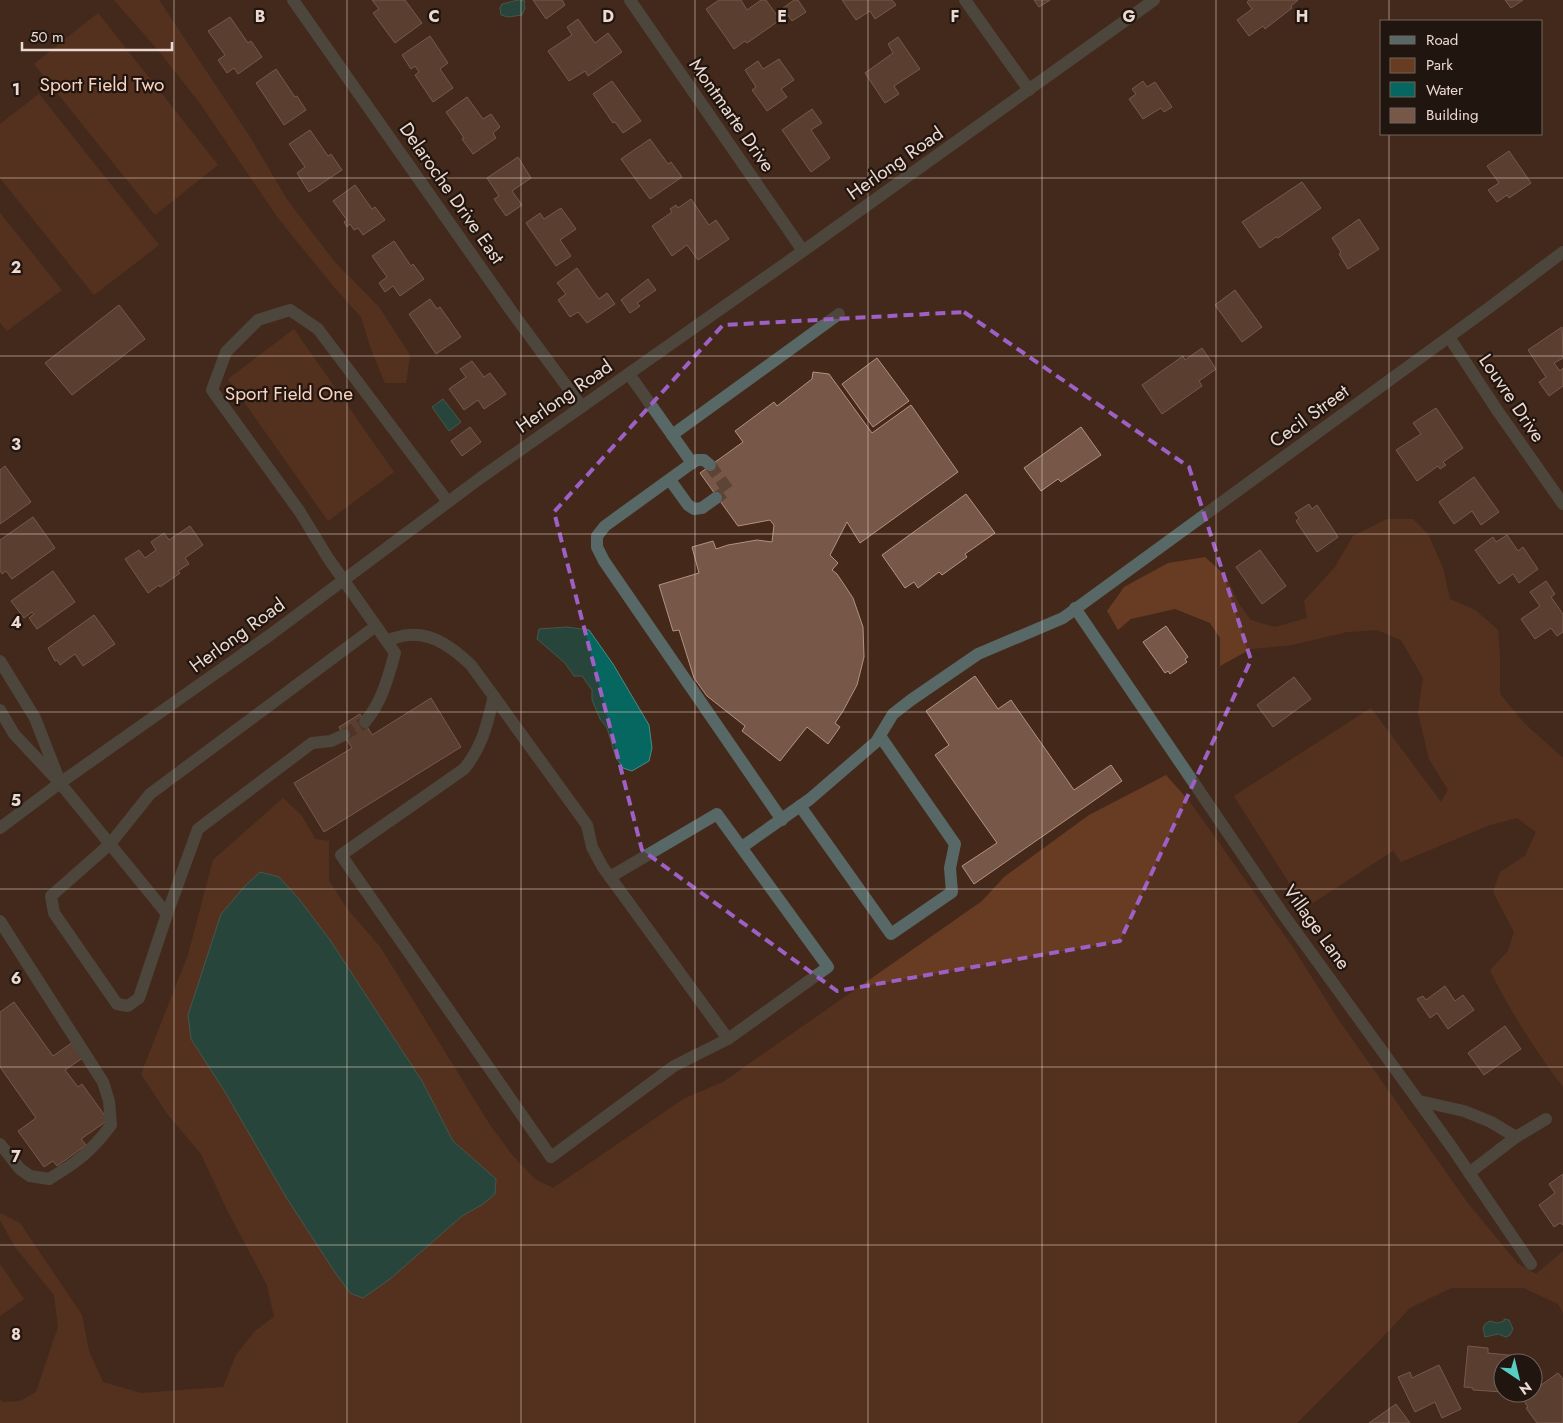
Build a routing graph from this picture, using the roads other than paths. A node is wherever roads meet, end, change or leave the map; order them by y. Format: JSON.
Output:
{"nodes":[{"id":1,"x":293,"y":0,"type":"edge"},
{"id":2,"x":630,"y":0,"type":"edge"},
{"id":3,"x":965,"y":0,"type":"edge"},
{"id":4,"x":1154,"y":0,"type":"edge"},
{"id":5,"x":1029,"y":90,"type":"junction"},
{"id":6,"x":803,"y":251,"type":"junction"},
{"id":7,"x":1563,"y":252,"type":"edge"},
{"id":8,"x":839,"y":314,"type":"dead end"},
{"id":9,"x":1448,"y":337,"type":"junction"},
{"id":10,"x":629,"y":374,"type":"junction"},
{"id":11,"x":582,"y":407,"type":"junction"},
{"id":12,"x":672,"y":435,"type":"junction"},
{"id":13,"x":692,"y":463,"type":"junction"},
{"id":14,"x":710,"y":465,"type":"dead end"},
{"id":15,"x":670,"y":480,"type":"junction"},
{"id":16,"x":716,"y":498,"type":"tunnel mouth"},
{"id":17,"x":448,"y":502,"type":"junction"},
{"id":18,"x":1563,"y":504,"type":"edge"},
{"id":19,"x":344,"y":580,"type":"junction"},
{"id":20,"x":1075,"y":608,"type":"junction"},
{"id":21,"x":376,"y":626,"type":"junction"},
{"id":22,"x":386,"y":640,"type":"junction"},
{"id":23,"x":0,"y":661,"type":"edge"},
{"id":24,"x":494,"y":696,"type":"junction"},
{"id":25,"x":0,"y":710,"type":"edge"},
{"id":26,"x":365,"y":722,"type":"tunnel mouth"},
{"id":27,"x":344,"y":736,"type":"tunnel mouth"},
{"id":28,"x":880,"y":736,"type":"junction"},
{"id":29,"x":60,"y":783,"type":"junction"},
{"id":30,"x":800,"y":806,"type":"junction"},
{"id":31,"x":782,"y":820,"type":"junction"},
{"id":32,"x":0,"y":828,"type":"edge"},
{"id":33,"x":110,"y":844,"type":"junction"},
{"id":34,"x":742,"y":847,"type":"junction"},
{"id":35,"x":610,"y":877,"type":"junction"},
{"id":36,"x":166,"y":914,"type":"junction"},
{"id":37,"x":1,"y":923,"type":"edge"},
{"id":38,"x":728,"y":1039,"type":"junction"},
{"id":39,"x":1419,"y":1101,"type":"junction"},
{"id":40,"x":1546,"y":1119,"type":"dead end"},
{"id":41,"x":1516,"y":1137,"type":"junction"},
{"id":42,"x":0,"y":1144,"type":"edge"},
{"id":43,"x":1469,"y":1173,"type":"junction"},
{"id":44,"x":1531,"y":1264,"type":"dead end"}],
"edges":[{"from":1,"to":11,"type":"street","name":"Delaroche Drive East"},
{"from":2,"to":6,"type":"street","name":"Montmarte Drive"},
{"from":3,"to":5,"type":"street"},
{"from":4,"to":5,"type":"street","name":"Herlong Road"},
{"from":5,"to":6,"type":"street","name":"Herlong Road"},
{"from":6,"to":10,"type":"street","name":"Herlong Road"},
{"from":7,"to":9,"type":"street","name":"Cecil Street"},
{"from":8,"to":12,"type":"street"},
{"from":9,"to":18,"type":"street","name":"Louvre Drive"},
{"from":9,"to":20,"type":"street","name":"Cecil Street"},
{"from":10,"to":11,"type":"street","name":"Herlong Road"},
{"from":10,"to":12,"type":"street"},
{"from":11,"to":17,"type":"street","name":"Herlong Road"},
{"from":12,"to":13,"type":"street"},
{"from":13,"to":14,"type":"street"},
{"from":13,"to":15,"type":"street"},
{"from":15,"to":16,"type":"street"},
{"from":15,"to":31,"type":"street"},
{"from":17,"to":19,"type":"street","name":"Herlong Road"},
{"from":17,"to":19,"type":"street"},
{"from":19,"to":21,"type":"street"},
{"from":19,"to":29,"type":"street","name":"Herlong Road"},
{"from":20,"to":28,"type":"street","name":"Cecil Street"},
{"from":20,"to":39,"type":"street","name":"Village Lane"},
{"from":21,"to":22,"type":"street"},
{"from":21,"to":33,"type":"street"},
{"from":22,"to":24,"type":"street"},
{"from":22,"to":26,"type":"street"},
{"from":23,"to":29,"type":"street"},
{"from":24,"to":35,"type":"street"},
{"from":24,"to":38,"type":"street"},
{"from":25,"to":29,"type":"street"},
{"from":27,"to":36,"type":"street"},
{"from":28,"to":30,"type":"street","name":"Cecil Street"},
{"from":28,"to":30,"type":"street"},
{"from":29,"to":32,"type":"street","name":"Herlong Road"},
{"from":29,"to":33,"type":"street"},
{"from":30,"to":31,"type":"street","name":"Cecil Street"},
{"from":31,"to":34,"type":"street","name":"Cecil Street"},
{"from":33,"to":36,"type":"street"},
{"from":33,"to":36,"type":"street"},
{"from":34,"to":35,"type":"street"},
{"from":34,"to":38,"type":"street"},
{"from":35,"to":38,"type":"street"},
{"from":37,"to":42,"type":"street"},
{"from":39,"to":41,"type":"street"},
{"from":39,"to":43,"type":"street","name":"Village Lane"},
{"from":40,"to":41,"type":"street"},
{"from":41,"to":43,"type":"street"},
{"from":43,"to":44,"type":"street","name":"Village Lane"}]}
